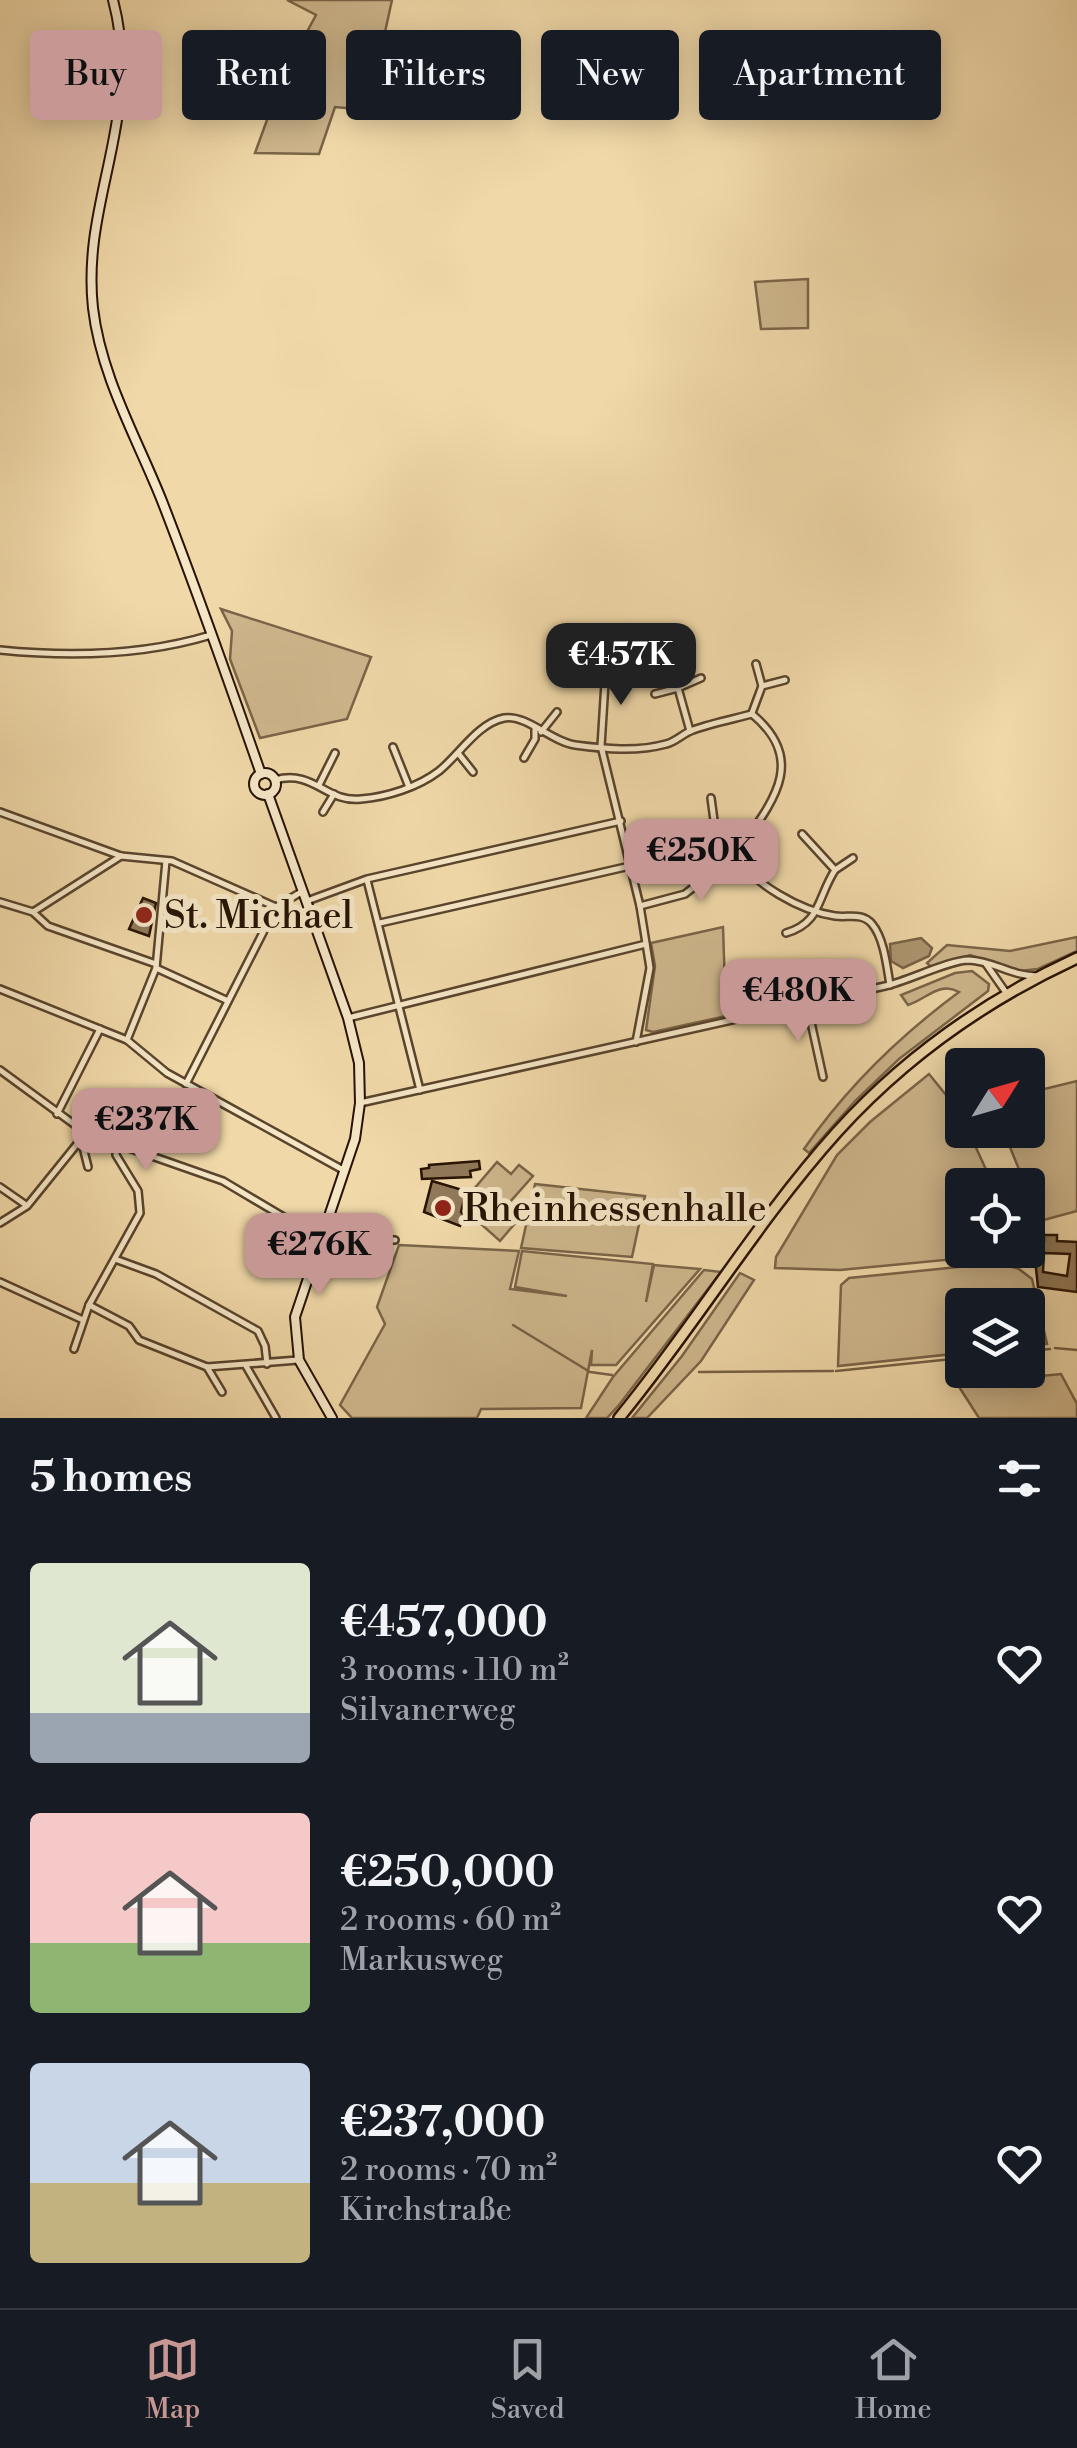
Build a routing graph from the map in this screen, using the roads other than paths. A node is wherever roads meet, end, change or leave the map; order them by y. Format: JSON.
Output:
{"nodes":[{"id":1,"x":113,"y":0,"type":"edge"},
{"id":2,"x":212,"y":634,"type":"junction"},
{"id":3,"x":0,"y":650,"type":"edge"},
{"id":4,"x":756,"y":664,"type":"dead end"},
{"id":5,"x":606,"y":667,"type":"dead end"},
{"id":6,"x":701,"y":678,"type":"dead end"},
{"id":7,"x":785,"y":680,"type":"dead end"},
{"id":8,"x":762,"y":686,"type":"junction"},
{"id":9,"x":678,"y":688,"type":"junction"},
{"id":10,"x":655,"y":694,"type":"dead end"},
{"id":11,"x":557,"y":712,"type":"dead end"},
{"id":12,"x":752,"y":714,"type":"junction"},
{"id":13,"x":690,"y":730,"type":"junction"},
{"id":14,"x":538,"y":731,"type":"junction"},
{"id":15,"x":601,"y":746,"type":"junction"},
{"id":16,"x":393,"y":747,"type":"dead end"},
{"id":17,"x":335,"y":753,"type":"dead end"},
{"id":18,"x":458,"y":753,"type":"junction"},
{"id":19,"x":524,"y":758,"type":"dead end"},
{"id":20,"x":474,"y":772,"type":"dead end"},
{"id":21,"x":260,"y":774,"type":"junction"},
{"id":22,"x":275,"y":780,"type":"junction"},
{"id":23,"x":319,"y":786,"type":"junction"},
{"id":24,"x":410,"y":787,"type":"junction"},
{"id":25,"x":268,"y":794,"type":"junction"},
{"id":26,"x":334,"y":794,"type":"junction"},
{"id":27,"x":711,"y":798,"type":"dead end"},
{"id":28,"x":0,"y":812,"type":"edge"},
{"id":29,"x":323,"y":812,"type":"dead end"},
{"id":30,"x":621,"y":821,"type":"junction"},
{"id":31,"x":802,"y":834,"type":"dead end"},
{"id":32,"x":736,"y":854,"type":"junction"},
{"id":33,"x":121,"y":856,"type":"junction"},
{"id":34,"x":853,"y":858,"type":"dead end"},
{"id":35,"x":166,"y":860,"type":"junction"},
{"id":36,"x":631,"y":866,"type":"junction"},
{"id":37,"x":835,"y":870,"type":"junction"},
{"id":38,"x":367,"y":879,"type":"junction"},
{"id":39,"x":303,"y":891,"type":"junction"},
{"id":40,"x":306,"y":901,"type":"junction"},
{"id":41,"x":0,"y":902,"type":"edge"},
{"id":42,"x":640,"y":906,"type":"junction"},
{"id":43,"x":276,"y":907,"type":"junction"},
{"id":44,"x":815,"y":909,"type":"junction"},
{"id":45,"x":33,"y":912,"type":"junction"},
{"id":46,"x":380,"y":923,"type":"junction"},
{"id":47,"x":786,"y":932,"type":"dead end"},
{"id":48,"x":646,"y":944,"type":"junction"},
{"id":49,"x":1077,"y":958,"type":"edge"},
{"id":50,"x":983,"y":962,"type":"junction"},
{"id":51,"x":156,"y":966,"type":"junction"},
{"id":52,"x":1002,"y":970,"type":"junction"},
{"id":53,"x":1040,"y":976,"type":"junction"},
{"id":54,"x":890,"y":985,"type":"junction"},
{"id":55,"x":0,"y":988,"type":"edge"},
{"id":56,"x":1010,"y":992,"type":"junction"},
{"id":57,"x":226,"y":1000,"type":"junction"},
{"id":58,"x":807,"y":1004,"type":"junction"},
{"id":59,"x":400,"y":1006,"type":"junction"},
{"id":60,"x":348,"y":1018,"type":"junction"},
{"id":61,"x":100,"y":1029,"type":"junction"},
{"id":62,"x":127,"y":1040,"type":"junction"},
{"id":63,"x":636,"y":1042,"type":"junction"},
{"id":64,"x":0,"y":1070,"type":"edge"},
{"id":65,"x":822,"y":1078,"type":"dead end"},
{"id":66,"x":186,"y":1084,"type":"junction"},
{"id":67,"x":420,"y":1090,"type":"junction"},
{"id":68,"x":360,"y":1103,"type":"junction"},
{"id":69,"x":57,"y":1114,"type":"junction"},
{"id":70,"x":84,"y":1136,"type":"junction"},
{"id":71,"x":116,"y":1144,"type":"junction"},
{"id":72,"x":88,"y":1167,"type":"dead end"},
{"id":73,"x":345,"y":1171,"type":"junction"},
{"id":74,"x":0,"y":1187,"type":"edge"},
{"id":75,"x":27,"y":1206,"type":"junction"},
{"id":76,"x":0,"y":1224,"type":"edge"},
{"id":77,"x":319,"y":1238,"type":"junction"},
{"id":78,"x":395,"y":1240,"type":"dead end"},
{"id":79,"x":114,"y":1259,"type":"junction"},
{"id":80,"x":0,"y":1282,"type":"edge"},
{"id":81,"x":89,"y":1305,"type":"junction"},
{"id":82,"x":83,"y":1320,"type":"junction"},
{"id":83,"x":74,"y":1349,"type":"dead end"},
{"id":84,"x":299,"y":1360,"type":"junction"},
{"id":85,"x":267,"y":1364,"type":"junction"},
{"id":86,"x":246,"y":1366,"type":"junction"},
{"id":87,"x":208,"y":1367,"type":"junction"},
{"id":88,"x":222,"y":1392,"type":"dead end"},
{"id":89,"x":276,"y":1418,"type":"edge"},
{"id":90,"x":332,"y":1418,"type":"edge"},
{"id":91,"x":619,"y":1418,"type":"edge"}],
"edges":[{"from":1,"to":2,"type":"main road"},
{"from":2,"to":3,"type":"street"},
{"from":2,"to":21,"type":"main road"},
{"from":4,"to":8,"type":"street"},
{"from":5,"to":15,"type":"street"},
{"from":6,"to":9,"type":"street"},
{"from":7,"to":8,"type":"street"},
{"from":8,"to":12,"type":"street"},
{"from":9,"to":10,"type":"street"},
{"from":9,"to":13,"type":"street"},
{"from":11,"to":14,"type":"street"},
{"from":12,"to":13,"type":"street"},
{"from":12,"to":32,"type":"street"},
{"from":13,"to":15,"type":"street"},
{"from":14,"to":15,"type":"street"},
{"from":14,"to":18,"type":"street"},
{"from":14,"to":19,"type":"street"},
{"from":15,"to":30,"type":"street"},
{"from":16,"to":24,"type":"street"},
{"from":17,"to":23,"type":"street"},
{"from":18,"to":20,"type":"street"},
{"from":18,"to":24,"type":"street"},
{"from":21,"to":22,"type":"main road"},
{"from":21,"to":25,"type":"main road"},
{"from":22,"to":23,"type":"street"},
{"from":22,"to":25,"type":"main road"},
{"from":23,"to":26,"type":"street"},
{"from":24,"to":26,"type":"street"},
{"from":25,"to":39,"type":"main road"},
{"from":26,"to":29,"type":"street"},
{"from":27,"to":32,"type":"street"},
{"from":28,"to":33,"type":"street"},
{"from":30,"to":36,"type":"street"},
{"from":30,"to":38,"type":"street"},
{"from":31,"to":37,"type":"street"},
{"from":32,"to":42,"type":"street"},
{"from":32,"to":44,"type":"street"},
{"from":33,"to":35,"type":"street"},
{"from":33,"to":45,"type":"street"},
{"from":34,"to":37,"type":"street"},
{"from":35,"to":43,"type":"street"},
{"from":35,"to":51,"type":"street"},
{"from":36,"to":42,"type":"street"},
{"from":36,"to":46,"type":"street"},
{"from":37,"to":44,"type":"street"},
{"from":38,"to":40,"type":"street"},
{"from":38,"to":46,"type":"street"},
{"from":39,"to":40,"type":"main road"},
{"from":39,"to":43,"type":"street"},
{"from":40,"to":60,"type":"main road"},
{"from":41,"to":45,"type":"street"},
{"from":42,"to":48,"type":"street"},
{"from":43,"to":57,"type":"street"},
{"from":44,"to":47,"type":"street"},
{"from":44,"to":54,"type":"street"},
{"from":45,"to":51,"type":"street"},
{"from":46,"to":59,"type":"street"},
{"from":48,"to":59,"type":"street"},
{"from":48,"to":63,"type":"street"},
{"from":49,"to":53,"type":"main road"},
{"from":50,"to":52,"type":"street"},
{"from":50,"to":54,"type":"street"},
{"from":50,"to":56,"type":"street"},
{"from":51,"to":57,"type":"street"},
{"from":51,"to":62,"type":"street"},
{"from":52,"to":53,"type":"street"},
{"from":52,"to":56,"type":"street"},
{"from":53,"to":56,"type":"main road"},
{"from":54,"to":58,"type":"street"},
{"from":55,"to":61,"type":"street"},
{"from":56,"to":91,"type":"main road"},
{"from":57,"to":66,"type":"street"},
{"from":58,"to":63,"type":"street"},
{"from":58,"to":65,"type":"street"},
{"from":59,"to":60,"type":"street"},
{"from":59,"to":67,"type":"street"},
{"from":60,"to":68,"type":"main road"},
{"from":61,"to":62,"type":"street"},
{"from":61,"to":69,"type":"street"},
{"from":62,"to":66,"type":"street"},
{"from":63,"to":67,"type":"street"},
{"from":64,"to":69,"type":"street"},
{"from":66,"to":73,"type":"street"},
{"from":67,"to":68,"type":"street"},
{"from":68,"to":73,"type":"main road"},
{"from":69,"to":70,"type":"street"},
{"from":70,"to":71,"type":"street"},
{"from":70,"to":72,"type":"street"},
{"from":70,"to":75,"type":"street"},
{"from":71,"to":77,"type":"street"},
{"from":71,"to":79,"type":"street"},
{"from":73,"to":77,"type":"main road"},
{"from":74,"to":75,"type":"street"},
{"from":75,"to":76,"type":"street"},
{"from":77,"to":78,"type":"street"},
{"from":77,"to":84,"type":"main road"},
{"from":79,"to":81,"type":"street"},
{"from":79,"to":85,"type":"street"},
{"from":80,"to":82,"type":"street"},
{"from":81,"to":82,"type":"street"},
{"from":81,"to":87,"type":"street"},
{"from":82,"to":83,"type":"street"},
{"from":84,"to":85,"type":"street"},
{"from":84,"to":90,"type":"main road"},
{"from":85,"to":86,"type":"street"},
{"from":86,"to":87,"type":"street"},
{"from":86,"to":89,"type":"street"},
{"from":87,"to":88,"type":"street"}]}
